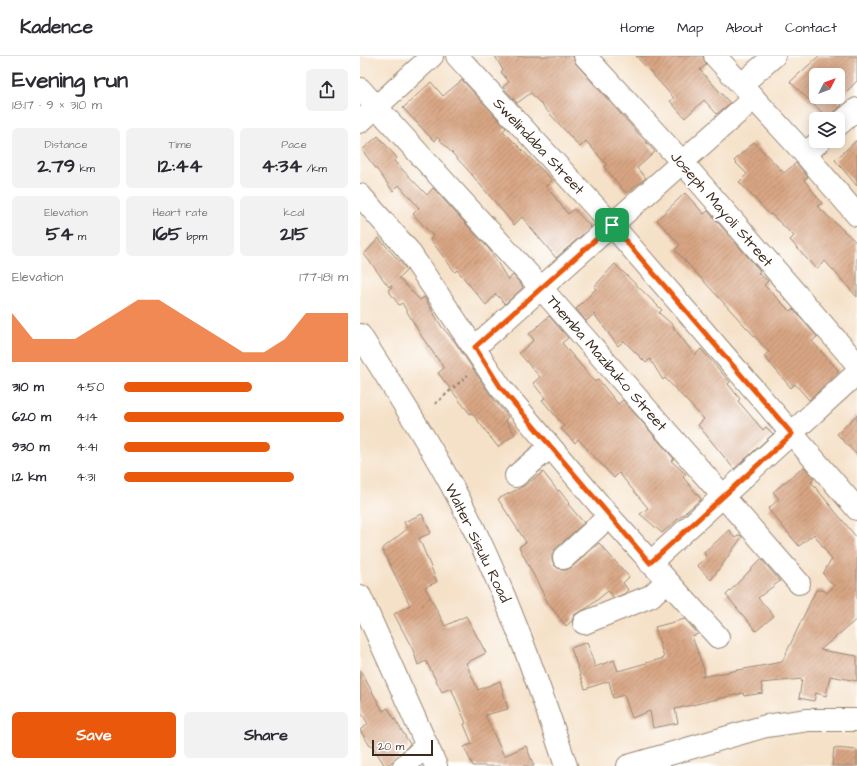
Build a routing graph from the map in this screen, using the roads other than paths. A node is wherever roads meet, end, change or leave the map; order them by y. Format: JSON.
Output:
{"nodes":[{"id":1,"x":432,"y":56,"type":"edge"},
{"id":2,"x":457,"y":56,"type":"edge"},
{"id":3,"x":585,"y":56,"type":"edge"},
{"id":4,"x":715,"y":56,"type":"edge"},
{"id":5,"x":774,"y":56,"type":"edge"},
{"id":6,"x":360,"y":89,"type":"edge"},
{"id":7,"x":748,"y":91,"type":"junction"},
{"id":8,"x":376,"y":107,"type":"junction"},
{"id":9,"x":857,"y":108,"type":"edge"},
{"id":10,"x":845,"y":119,"type":"edge"},
{"id":11,"x":360,"y":122,"type":"edge"},
{"id":12,"x":809,"y":144,"type":"edge"},
{"id":13,"x":813,"y":148,"type":"edge"},
{"id":14,"x":682,"y":162,"type":"junction"},
{"id":15,"x":360,"y":195,"type":"edge"},
{"id":16,"x":857,"y":215,"type":"edge"},
{"id":17,"x":612,"y":225,"type":"junction"},
{"id":18,"x":542,"y":288,"type":"junction"},
{"id":19,"x":360,"y":335,"type":"edge"},
{"id":20,"x":480,"y":354,"type":"junction"},
{"id":21,"x":857,"y":364,"type":"edge"},
{"id":22,"x":857,"y":373,"type":"edge"},
{"id":23,"x":792,"y":434,"type":"junction"},
{"id":24,"x":550,"y":448,"type":"junction"},
{"id":25,"x":516,"y":476,"type":"dead end"},
{"id":26,"x":723,"y":496,"type":"junction"},
{"id":27,"x":857,"y":509,"type":"edge"},
{"id":28,"x":609,"y":516,"type":"junction"},
{"id":29,"x":564,"y":558,"type":"dead end"},
{"id":30,"x":650,"y":563,"type":"junction"},
{"id":31,"x":667,"y":581,"type":"junction"},
{"id":32,"x":799,"y":583,"type":"dead end"},
{"id":33,"x":360,"y":596,"type":"edge"},
{"id":34,"x":584,"y":623,"type":"dead end"},
{"id":35,"x":718,"y":637,"type":"dead end"},
{"id":36,"x":857,"y":720,"type":"edge"},
{"id":37,"x":427,"y":746,"type":"junction"},
{"id":38,"x":404,"y":766,"type":"edge"},
{"id":39,"x":436,"y":766,"type":"edge"},
{"id":40,"x":566,"y":766,"type":"edge"},
{"id":41,"x":628,"y":766,"type":"edge"}],
"edges":[{"from":1,"to":8,"type":"street"},
{"from":2,"to":17,"type":"street","name":"Swelindaba Street"},
{"from":3,"to":14,"type":"street","name":"Joseph Mayoli Street"},
{"from":4,"to":7,"type":"street"},
{"from":5,"to":7,"type":"street"},
{"from":6,"to":8,"type":"street","name":"Themba Mazibuko Street"},
{"from":7,"to":12,"type":"street"},
{"from":7,"to":14,"type":"street"},
{"from":8,"to":11,"type":"street"},
{"from":8,"to":18,"type":"street","name":"Themba Mazibuko Street"},
{"from":9,"to":10,"type":"street"},
{"from":13,"to":16,"type":"street"},
{"from":14,"to":17,"type":"street"},
{"from":14,"to":21,"type":"street","name":"Joseph Mayoli Street"},
{"from":15,"to":20,"type":"street"},
{"from":17,"to":18,"type":"street"},
{"from":17,"to":23,"type":"street","name":"Swelindaba Street"},
{"from":18,"to":20,"type":"street"},
{"from":18,"to":26,"type":"street","name":"Themba Mazibuko Street"},
{"from":19,"to":40,"type":"street","name":"Walter Sisulu Road"},
{"from":20,"to":24,"type":"street"},
{"from":22,"to":23,"type":"street"},
{"from":23,"to":26,"type":"street"},
{"from":23,"to":27,"type":"street","name":"Swelindaba Street"},
{"from":24,"to":25,"type":"street"},
{"from":24,"to":28,"type":"street"},
{"from":26,"to":30,"type":"street"},
{"from":26,"to":32,"type":"street","name":"Themba Mazibuko Street"},
{"from":28,"to":29,"type":"street"},
{"from":28,"to":30,"type":"street"},
{"from":30,"to":31,"type":"street"},
{"from":31,"to":34,"type":"street"},
{"from":31,"to":35,"type":"street"},
{"from":33,"to":37,"type":"street"},
{"from":36,"to":41,"type":"street"},
{"from":37,"to":38,"type":"street"},
{"from":37,"to":39,"type":"street"}]}
